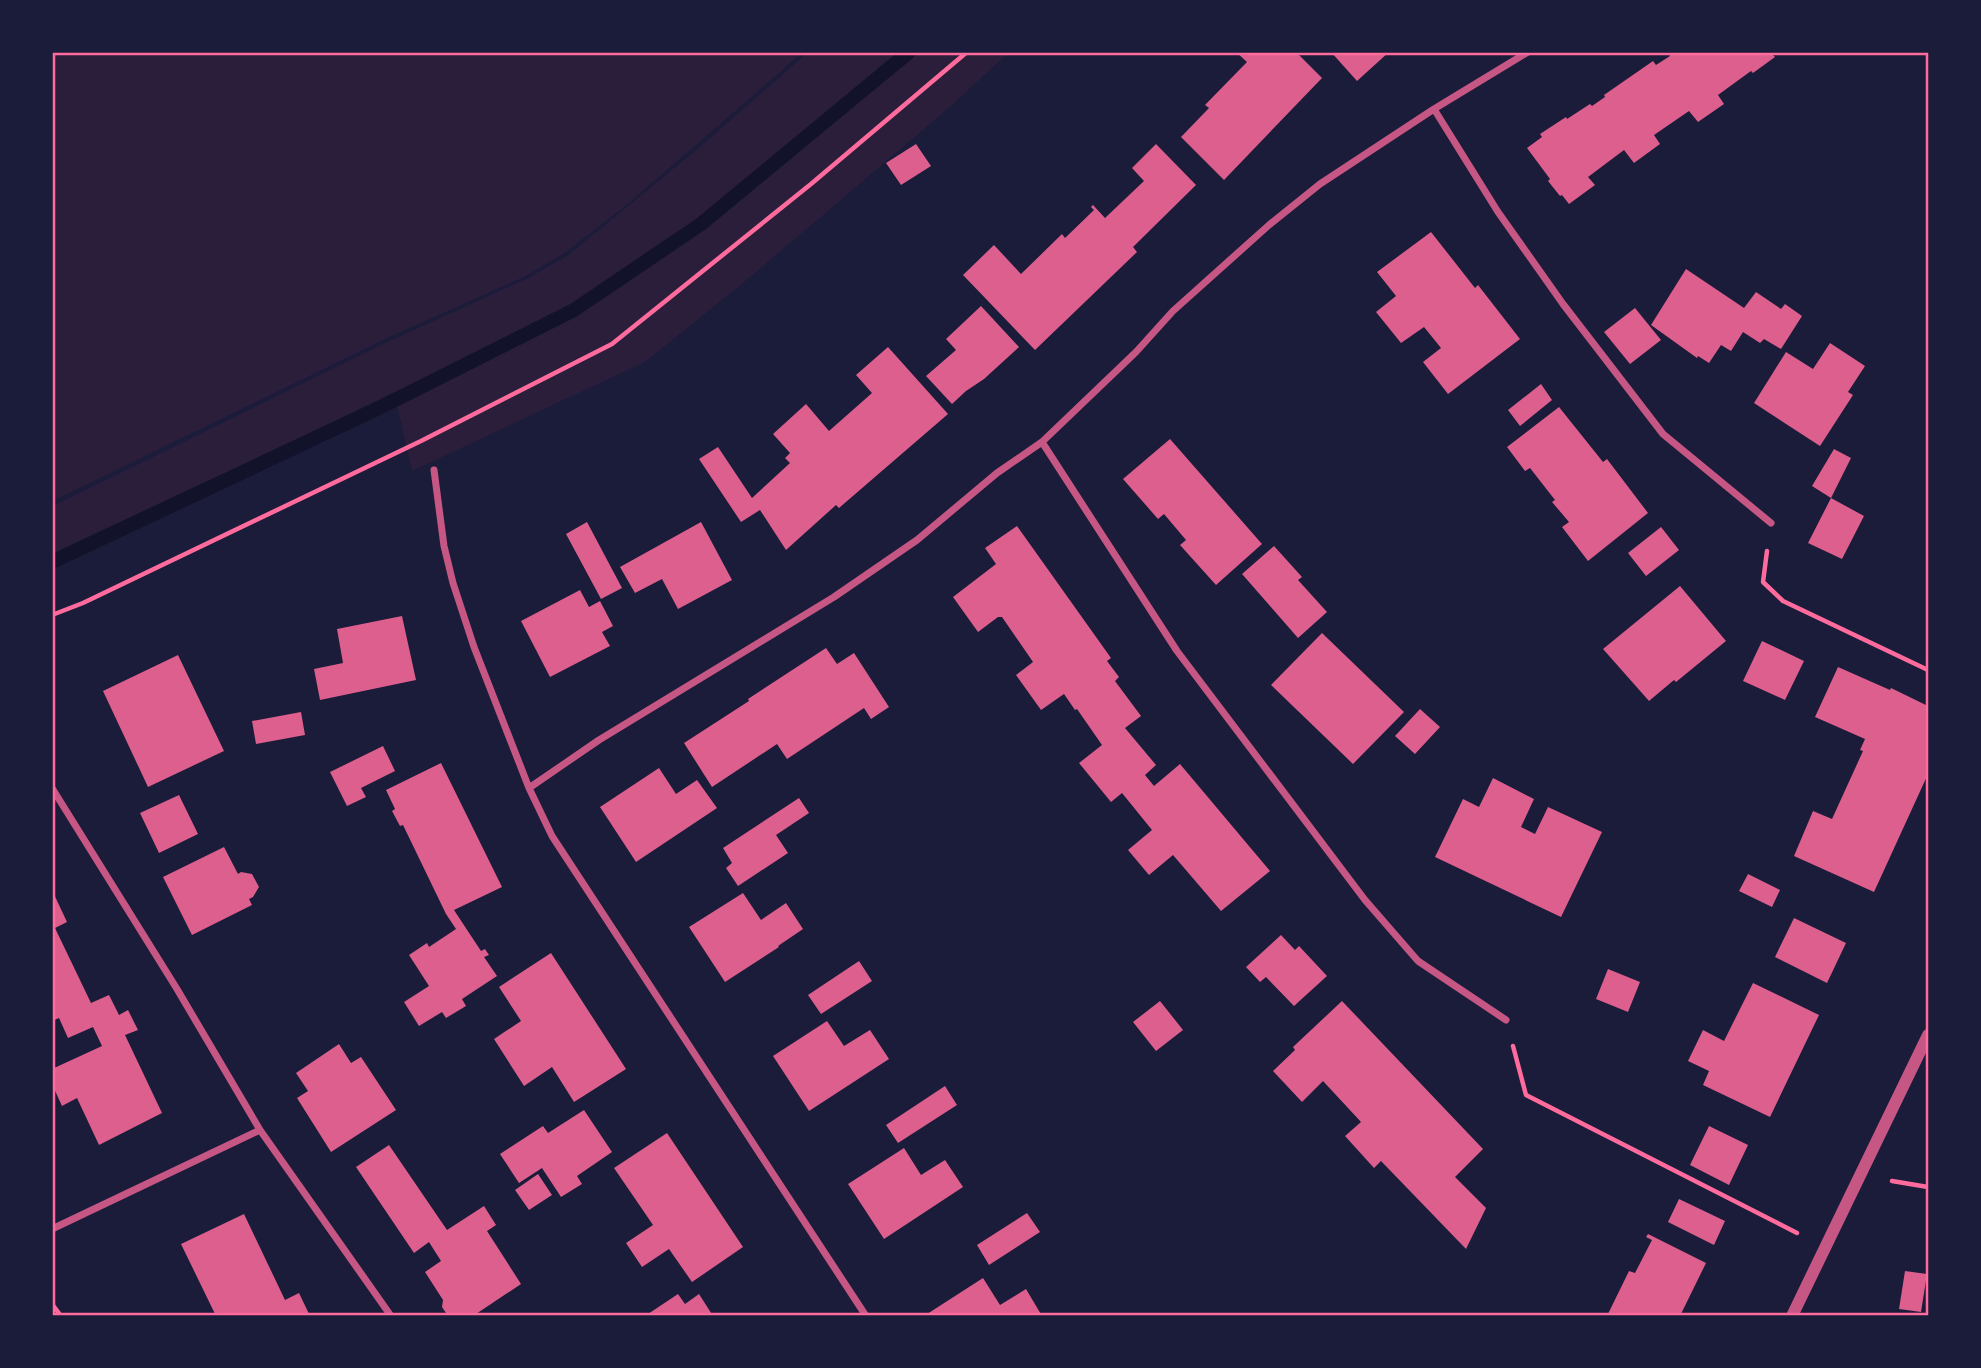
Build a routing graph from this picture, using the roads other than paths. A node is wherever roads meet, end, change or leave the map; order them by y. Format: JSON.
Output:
{"nodes":[{"id":1,"x":1528,"y":52,"type":"edge"},
{"id":2,"x":1434,"y":109,"type":"junction"},
{"id":3,"x":1042,"y":442,"type":"junction"},
{"id":4,"x":434,"y":470,"type":"dead end"},
{"id":5,"x":1771,"y":523,"type":"road end"},
{"id":6,"x":52,"y":788,"type":"edge"},
{"id":7,"x":529,"y":788,"type":"junction"},
{"id":8,"x":1506,"y":1020,"type":"road end"},
{"id":9,"x":1928,"y":1035,"type":"edge"},
{"id":10,"x":260,"y":1129,"type":"junction"},
{"id":11,"x":52,"y":1229,"type":"edge"},
{"id":12,"x":391,"y":1315,"type":"edge"},
{"id":13,"x":866,"y":1315,"type":"edge"},
{"id":14,"x":1792,"y":1315,"type":"edge"}],
"edges":[{"from":1,"to":2,"type":"street"},
{"from":2,"to":3,"type":"street"},
{"from":2,"to":5,"type":"street"},
{"from":3,"to":7,"type":"street"},
{"from":3,"to":8,"type":"street"},
{"from":4,"to":7,"type":"street"},
{"from":6,"to":10,"type":"street"},
{"from":7,"to":13,"type":"street"},
{"from":9,"to":14,"type":"street"},
{"from":10,"to":11,"type":"street"},
{"from":10,"to":12,"type":"street"}]}
